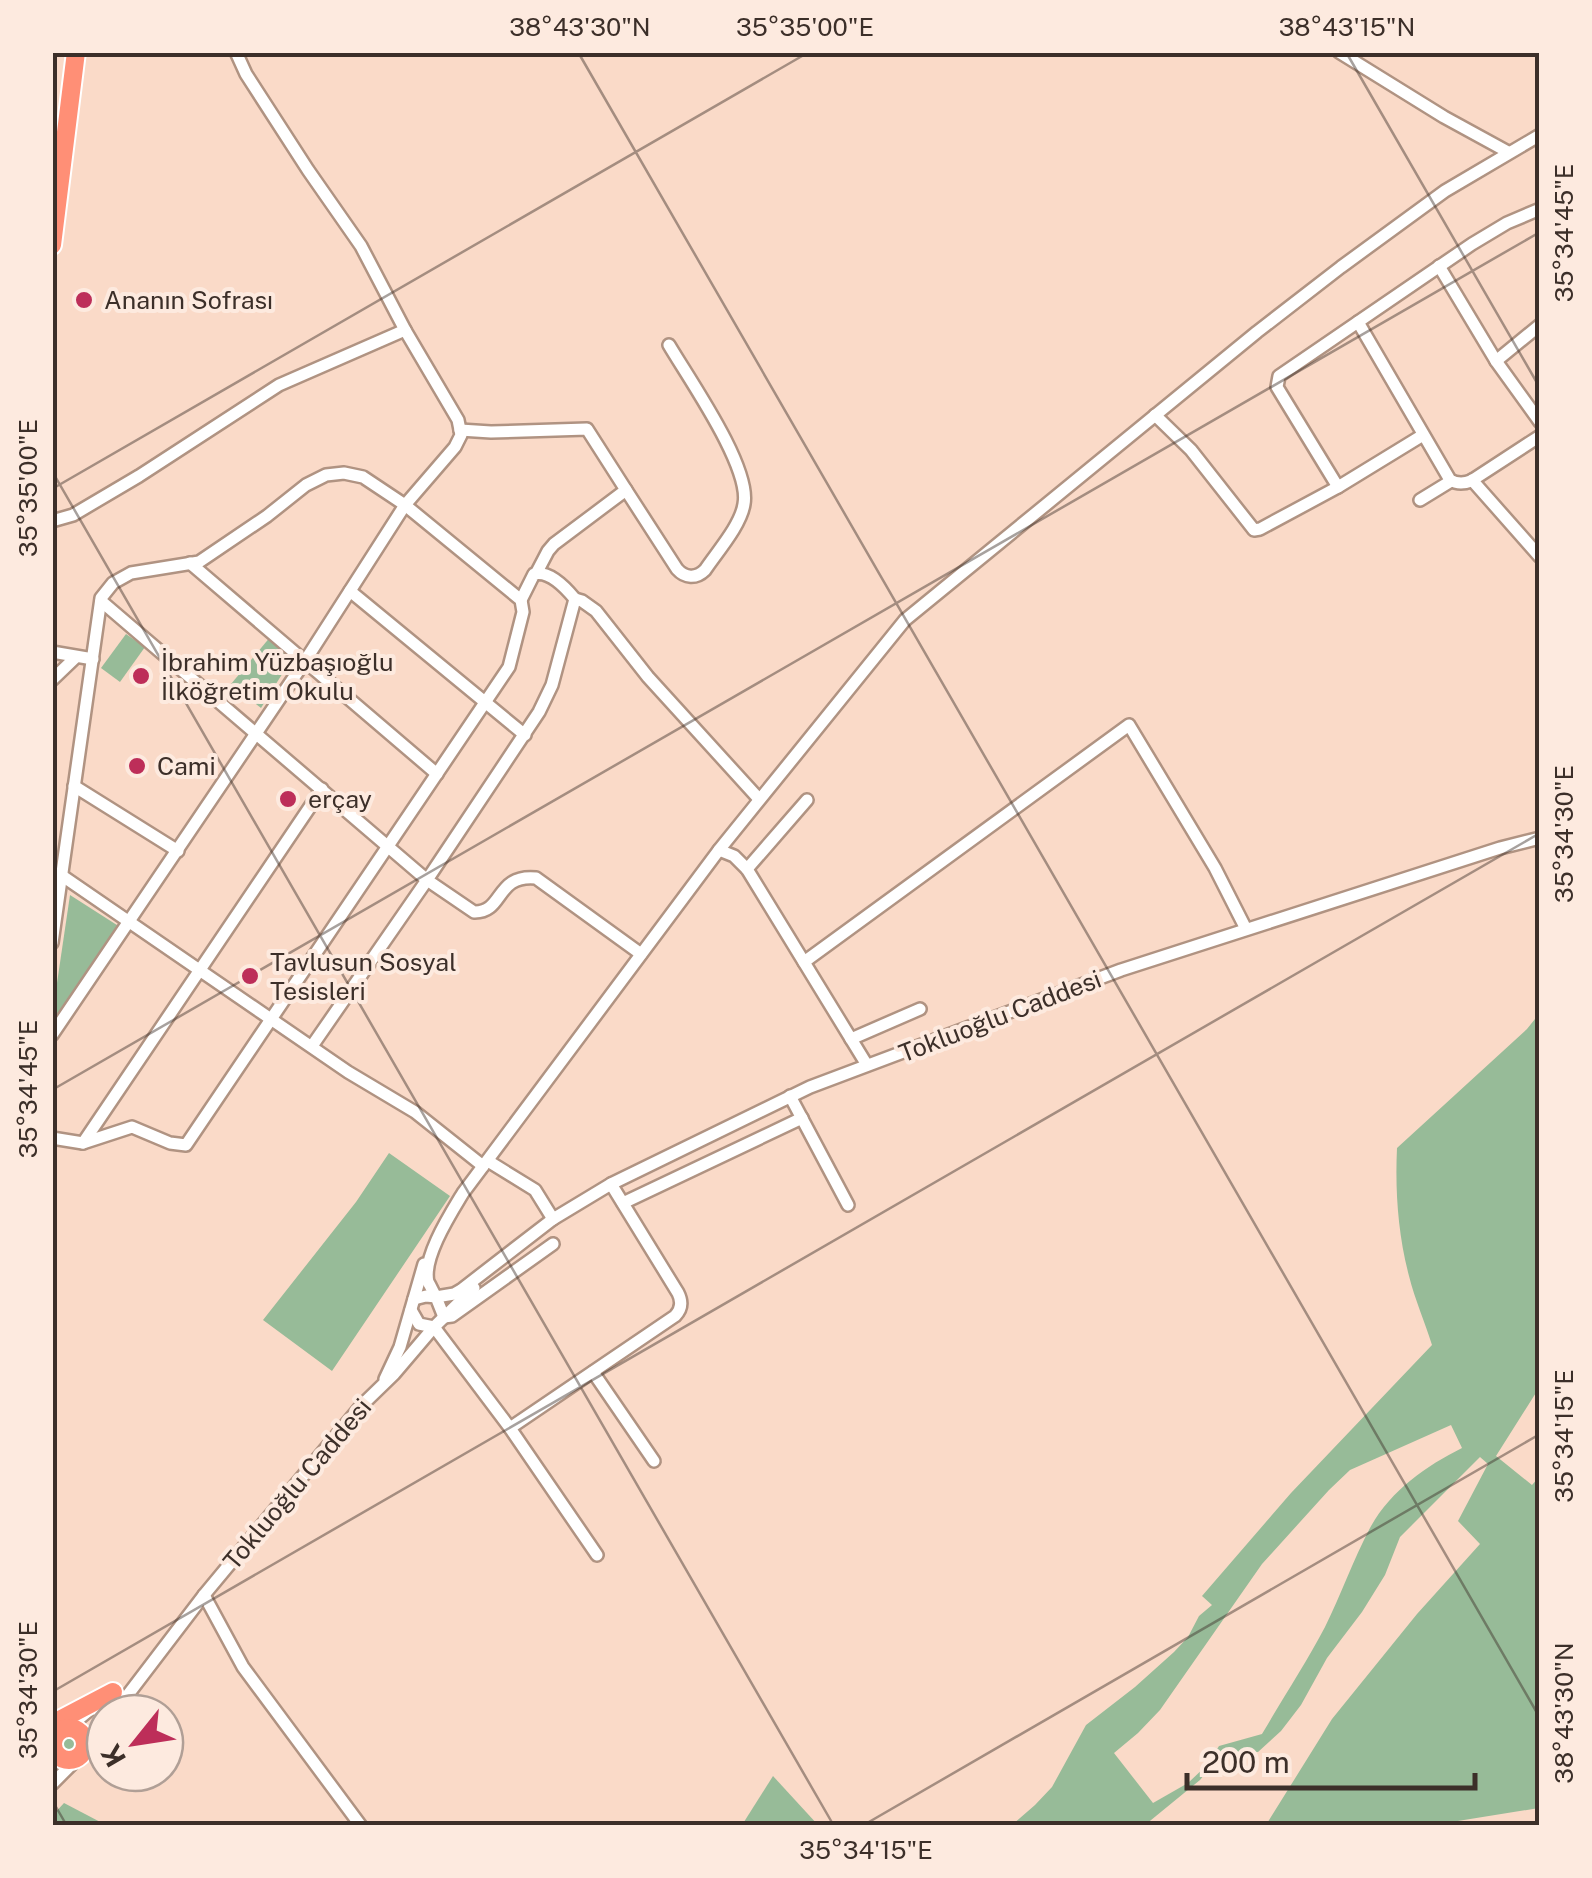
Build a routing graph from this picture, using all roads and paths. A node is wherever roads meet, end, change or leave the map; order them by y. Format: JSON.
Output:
{"nodes":[{"id":1,"x":76,"y":52,"type":"edge"},
{"id":2,"x":236,"y":52,"type":"edge"},
{"id":3,"x":1340,"y":52,"type":"edge"},
{"id":4,"x":1540,"y":135,"type":"edge"},
{"id":5,"x":1508,"y":152,"type":"junction"},
{"id":6,"x":1540,"y":210,"type":"edge"},
{"id":7,"x":52,"y":245,"type":"edge"},
{"id":8,"x":1438,"y":266,"type":"junction"},
{"id":9,"x":1358,"y":322,"type":"junction"},
{"id":10,"x":1540,"y":325,"type":"edge"},
{"id":11,"x":405,"y":330,"type":"junction"},
{"id":12,"x":669,"y":346,"type":"dead end"},
{"id":13,"x":1496,"y":361,"type":"junction"},
{"id":14,"x":1155,"y":415,"type":"junction"},
{"id":15,"x":1540,"y":422,"type":"edge"},
{"id":16,"x":460,"y":430,"type":"junction"},
{"id":17,"x":1423,"y":434,"type":"junction"},
{"id":18,"x":1540,"y":436,"type":"edge"},
{"id":19,"x":1472,"y":480,"type":"junction"},
{"id":20,"x":1451,"y":481,"type":"junction"},
{"id":21,"x":1338,"y":487,"type":"junction"},
{"id":22,"x":626,"y":490,"type":"junction"},
{"id":23,"x":1420,"y":500,"type":"dead end"},
{"id":24,"x":405,"y":505,"type":"junction"},
{"id":25,"x":52,"y":521,"type":"edge"},
{"id":26,"x":1540,"y":558,"type":"edge"},
{"id":27,"x":190,"y":564,"type":"junction"},
{"id":28,"x":538,"y":572,"type":"junction"},
{"id":29,"x":350,"y":592,"type":"junction"},
{"id":30,"x":575,"y":599,"type":"junction"},
{"id":31,"x":521,"y":600,"type":"junction"},
{"id":32,"x":101,"y":601,"type":"junction"},
{"id":33,"x":52,"y":652,"type":"edge"},
{"id":34,"x":76,"y":657,"type":"junction"},
{"id":35,"x":92,"y":659,"type":"junction"},
{"id":36,"x":305,"y":660,"type":"junction"},
{"id":37,"x":52,"y":680,"type":"edge"},
{"id":38,"x":486,"y":702,"type":"junction"},
{"id":39,"x":256,"y":733,"type":"junction"},
{"id":40,"x":525,"y":734,"type":"junction"},
{"id":41,"x":437,"y":774,"type":"junction"},
{"id":42,"x":74,"y":786,"type":"junction"},
{"id":43,"x":322,"y":789,"type":"junction"},
{"id":44,"x":759,"y":799,"type":"junction"},
{"id":45,"x":808,"y":800,"type":"dead end"},
{"id":46,"x":1540,"y":838,"type":"edge"},
{"id":47,"x":389,"y":847,"type":"junction"},
{"id":48,"x":178,"y":850,"type":"junction"},
{"id":49,"x":719,"y":850,"type":"junction"},
{"id":50,"x":747,"y":868,"type":"junction"},
{"id":51,"x":57,"y":874,"type":"edge"},
{"id":52,"x":427,"y":880,"type":"junction"},
{"id":53,"x":130,"y":922,"type":"junction"},
{"id":54,"x":1246,"y":930,"type":"junction"},
{"id":55,"x":52,"y":943,"type":"edge"},
{"id":56,"x":642,"y":954,"type":"junction"},
{"id":57,"x":804,"y":962,"type":"junction"},
{"id":58,"x":200,"y":970,"type":"junction"},
{"id":59,"x":920,"y":1009,"type":"dead end"},
{"id":60,"x":272,"y":1019,"type":"junction"},
{"id":61,"x":52,"y":1035,"type":"edge"},
{"id":62,"x":851,"y":1039,"type":"junction"},
{"id":63,"x":312,"y":1046,"type":"junction"},
{"id":64,"x":867,"y":1065,"type":"junction"},
{"id":65,"x":790,"y":1096,"type":"junction"},
{"id":66,"x":802,"y":1118,"type":"junction"},
{"id":67,"x":52,"y":1138,"type":"edge"},
{"id":68,"x":83,"y":1143,"type":"junction"},
{"id":69,"x":485,"y":1163,"type":"junction"},
{"id":70,"x":611,"y":1184,"type":"junction"},
{"id":71,"x":623,"y":1203,"type":"junction"},
{"id":72,"x":848,"y":1204,"type":"dead end"},
{"id":73,"x":553,"y":1219,"type":"junction"},
{"id":74,"x":553,"y":1244,"type":"dead end"},
{"id":75,"x":434,"y":1248,"type":"junction"},
{"id":76,"x":493,"y":1266,"type":"junction"},
{"id":77,"x":436,"y":1296,"type":"junction"},
{"id":78,"x":412,"y":1305,"type":"junction"},
{"id":79,"x":444,"y":1317,"type":"junction"},
{"id":80,"x":434,"y":1327,"type":"junction"},
{"id":81,"x":592,"y":1372,"type":"junction"},
{"id":82,"x":383,"y":1382,"type":"junction"},
{"id":83,"x":510,"y":1428,"type":"junction"},
{"id":84,"x":654,"y":1461,"type":"dead end"},
{"id":85,"x":597,"y":1555,"type":"dead end"},
{"id":86,"x":204,"y":1595,"type":"junction"},
{"id":87,"x":154,"y":1660,"type":"junction"},
{"id":88,"x":113,"y":1692,"type":"joint"},
{"id":89,"x":129,"y":1693,"type":"edge"},
{"id":90,"x":60,"y":1727,"type":"edge"},
{"id":91,"x":85,"y":1750,"type":"edge"},
{"id":92,"x":54,"y":1755,"type":"edge"},
{"id":93,"x":81,"y":1755,"type":"junction"},
{"id":94,"x":52,"y":1784,"type":"edge"},
{"id":95,"x":361,"y":1826,"type":"edge"}],
"edges":[{"from":1,"to":7,"type":"highway"},
{"from":2,"to":11,"type":"street"},
{"from":3,"to":5,"type":"street"},
{"from":4,"to":5,"type":"street"},
{"from":5,"to":14,"type":"street"},
{"from":6,"to":8,"type":"street"},
{"from":8,"to":9,"type":"street"},
{"from":8,"to":13,"type":"street"},
{"from":9,"to":17,"type":"street"},
{"from":9,"to":21,"type":"street"},
{"from":10,"to":13,"type":"street"},
{"from":11,"to":16,"type":"street"},
{"from":11,"to":25,"type":"street"},
{"from":12,"to":22,"type":"street"},
{"from":13,"to":15,"type":"street"},
{"from":14,"to":21,"type":"street"},
{"from":14,"to":44,"type":"street"},
{"from":16,"to":22,"type":"street"},
{"from":16,"to":24,"type":"street"},
{"from":17,"to":20,"type":"street"},
{"from":17,"to":21,"type":"street"},
{"from":18,"to":19,"type":"street"},
{"from":19,"to":20,"type":"street"},
{"from":19,"to":26,"type":"street"},
{"from":20,"to":23,"type":"street"},
{"from":22,"to":28,"type":"street"},
{"from":24,"to":27,"type":"street"},
{"from":24,"to":29,"type":"street"},
{"from":24,"to":31,"type":"street"},
{"from":27,"to":32,"type":"street"},
{"from":27,"to":36,"type":"street"},
{"from":28,"to":30,"type":"street"},
{"from":28,"to":31,"type":"street"},
{"from":29,"to":36,"type":"street"},
{"from":29,"to":38,"type":"street"},
{"from":30,"to":40,"type":"street"},
{"from":30,"to":44,"type":"street"},
{"from":31,"to":38,"type":"street"},
{"from":32,"to":35,"type":"street"},
{"from":32,"to":39,"type":"street"},
{"from":33,"to":34,"type":"street"},
{"from":34,"to":35,"type":"street"},
{"from":34,"to":37,"type":"street"},
{"from":35,"to":42,"type":"street"},
{"from":36,"to":39,"type":"street"},
{"from":36,"to":41,"type":"street"},
{"from":38,"to":40,"type":"street"},
{"from":38,"to":41,"type":"street"},
{"from":39,"to":43,"type":"street"},
{"from":39,"to":48,"type":"street"},
{"from":40,"to":52,"type":"street"},
{"from":41,"to":47,"type":"street"},
{"from":42,"to":48,"type":"street"},
{"from":42,"to":51,"type":"street"},
{"from":43,"to":47,"type":"street"},
{"from":43,"to":58,"type":"street"},
{"from":44,"to":49,"type":"street"},
{"from":45,"to":50,"type":"street"},
{"from":46,"to":54,"type":"street","name":"Tokluoğlu Caddesi"},
{"from":47,"to":52,"type":"street"},
{"from":47,"to":60,"type":"street"},
{"from":48,"to":53,"type":"street"},
{"from":49,"to":50,"type":"street"},
{"from":49,"to":56,"type":"street"},
{"from":50,"to":57,"type":"street"},
{"from":51,"to":53,"type":"street"},
{"from":51,"to":55,"type":"street"},
{"from":52,"to":56,"type":"street"},
{"from":52,"to":63,"type":"street"},
{"from":53,"to":58,"type":"street"},
{"from":53,"to":61,"type":"street"},
{"from":54,"to":57,"type":"street"},
{"from":54,"to":64,"type":"street","name":"Tokluoğlu Caddesi"},
{"from":56,"to":69,"type":"street"},
{"from":57,"to":62,"type":"street"},
{"from":58,"to":60,"type":"street"},
{"from":58,"to":68,"type":"street"},
{"from":59,"to":62,"type":"street"},
{"from":60,"to":63,"type":"street"},
{"from":60,"to":68,"type":"street"},
{"from":62,"to":64,"type":"street"},
{"from":63,"to":69,"type":"street"},
{"from":64,"to":65,"type":"street","name":"Tokluoğlu Caddesi"},
{"from":65,"to":66,"type":"street"},
{"from":65,"to":70,"type":"street","name":"Tokluoğlu Caddesi"},
{"from":66,"to":71,"type":"street"},
{"from":66,"to":72,"type":"street"},
{"from":67,"to":68,"type":"street"},
{"from":69,"to":73,"type":"street"},
{"from":69,"to":75,"type":"street"},
{"from":70,"to":71,"type":"street"},
{"from":70,"to":73,"type":"street","name":"Tokluoğlu Caddesi"},
{"from":71,"to":81,"type":"street"},
{"from":73,"to":76,"type":"street","name":"Tokluoğlu Caddesi"},
{"from":74,"to":79,"type":"street"},
{"from":75,"to":77,"type":"street"},
{"from":75,"to":78,"type":"street"},
{"from":76,"to":77,"type":"street","name":"Tokluoğlu Caddesi"},
{"from":76,"to":79,"type":"street","name":"Tokluoğlu Caddesi"},
{"from":77,"to":78,"type":"street","name":"Tokluoğlu Caddesi"},
{"from":77,"to":79,"type":"street"},
{"from":78,"to":80,"type":"street"},
{"from":78,"to":82,"type":"street"},
{"from":79,"to":80,"type":"street","name":"Tokluoğlu Caddesi"},
{"from":80,"to":82,"type":"street","name":"Tokluoğlu Caddesi"},
{"from":80,"to":83,"type":"street"},
{"from":81,"to":83,"type":"street"},
{"from":81,"to":84,"type":"street"},
{"from":82,"to":86,"type":"street","name":"Tokluoğlu Caddesi"},
{"from":83,"to":85,"type":"street"},
{"from":86,"to":87,"type":"street","name":"Tokluoğlu Caddesi"},
{"from":86,"to":95,"type":"street"},
{"from":87,"to":88,"type":"street"},
{"from":87,"to":89,"type":"street","name":"Tokluoğlu Caddesi"},
{"from":88,"to":90,"type":"highway"},
{"from":90,"to":92,"type":"highway"},
{"from":90,"to":93,"type":"highway"},
{"from":91,"to":93,"type":"street"},
{"from":92,"to":93,"type":"highway"},
{"from":93,"to":94,"type":"street"}]}
